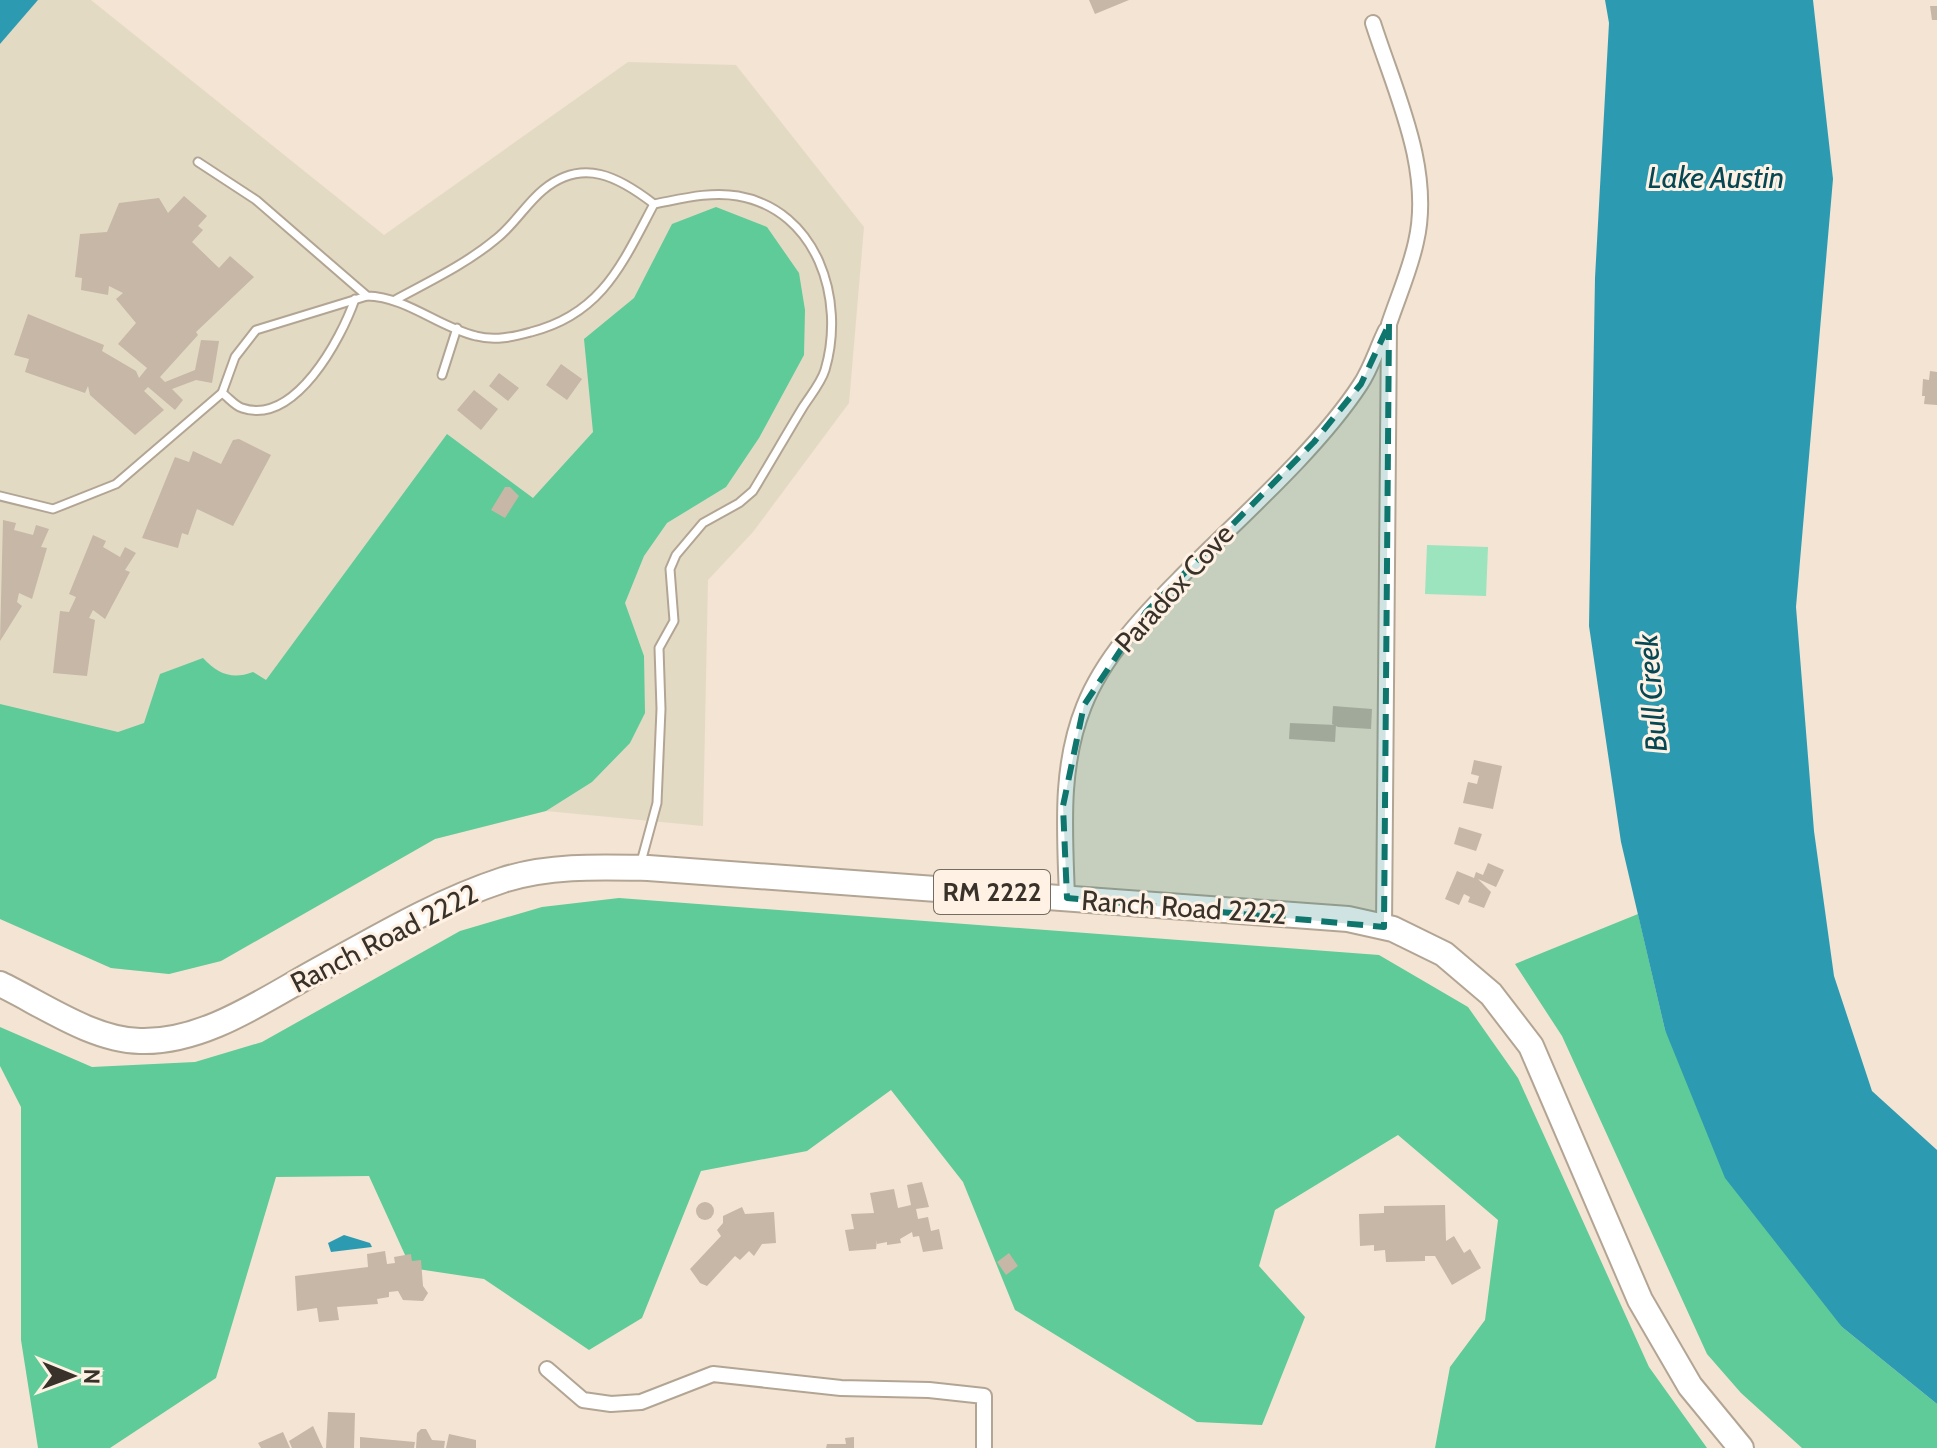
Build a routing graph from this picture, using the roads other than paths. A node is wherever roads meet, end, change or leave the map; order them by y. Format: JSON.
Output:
{"nodes":[{"id":1,"x":1373,"y":23,"type":"dead end"},
{"id":2,"x":198,"y":162,"type":"dead end"},
{"id":3,"x":654,"y":204,"type":"junction"},
{"id":4,"x":367,"y":296,"type":"junction"},
{"id":5,"x":355,"y":299,"type":"junction"},
{"id":6,"x":395,"y":300,"type":"junction"},
{"id":7,"x":1389,"y":324,"type":"junction"},
{"id":8,"x":457,"y":328,"type":"junction"},
{"id":9,"x":442,"y":375,"type":"dead end"},
{"id":10,"x":222,"y":393,"type":"junction"},
{"id":11,"x":0,"y":496,"type":"edge"},
{"id":12,"x":639,"y":868,"type":"junction"},
{"id":13,"x":1067,"y":898,"type":"junction"},
{"id":14,"x":1384,"y":927,"type":"junction"},
{"id":15,"x":0,"y":984,"type":"edge"},
{"id":16,"x":547,"y":1369,"type":"dead end"},
{"id":17,"x":984,"y":1448,"type":"edge"},
{"id":18,"x":1741,"y":1448,"type":"edge"}],
"edges":[{"from":1,"to":7,"type":"street"},
{"from":2,"to":4,"type":"lane"},
{"from":3,"to":6,"type":"lane"},
{"from":3,"to":8,"type":"lane"},
{"from":3,"to":12,"type":"lane"},
{"from":4,"to":5,"type":"lane"},
{"from":4,"to":6,"type":"lane"},
{"from":5,"to":10,"type":"lane"},
{"from":5,"to":10,"type":"lane"},
{"from":6,"to":8,"type":"lane"},
{"from":7,"to":13,"type":"street","name":"Paradox Cove"},
{"from":7,"to":14,"type":"street"},
{"from":8,"to":9,"type":"lane"},
{"from":10,"to":11,"type":"lane"},
{"from":12,"to":13,"type":"main road","name":"Ranch Road 2222","number":"RM 2222"},
{"from":12,"to":15,"type":"main road","name":"Ranch Road 2222","number":"RM 2222"},
{"from":13,"to":14,"type":"main road","name":"Ranch Road 2222","number":"RM 2222"},
{"from":14,"to":18,"type":"main road","name":"Ranch Road 2222","number":"RM 2222"},
{"from":16,"to":17,"type":"street"}]}
